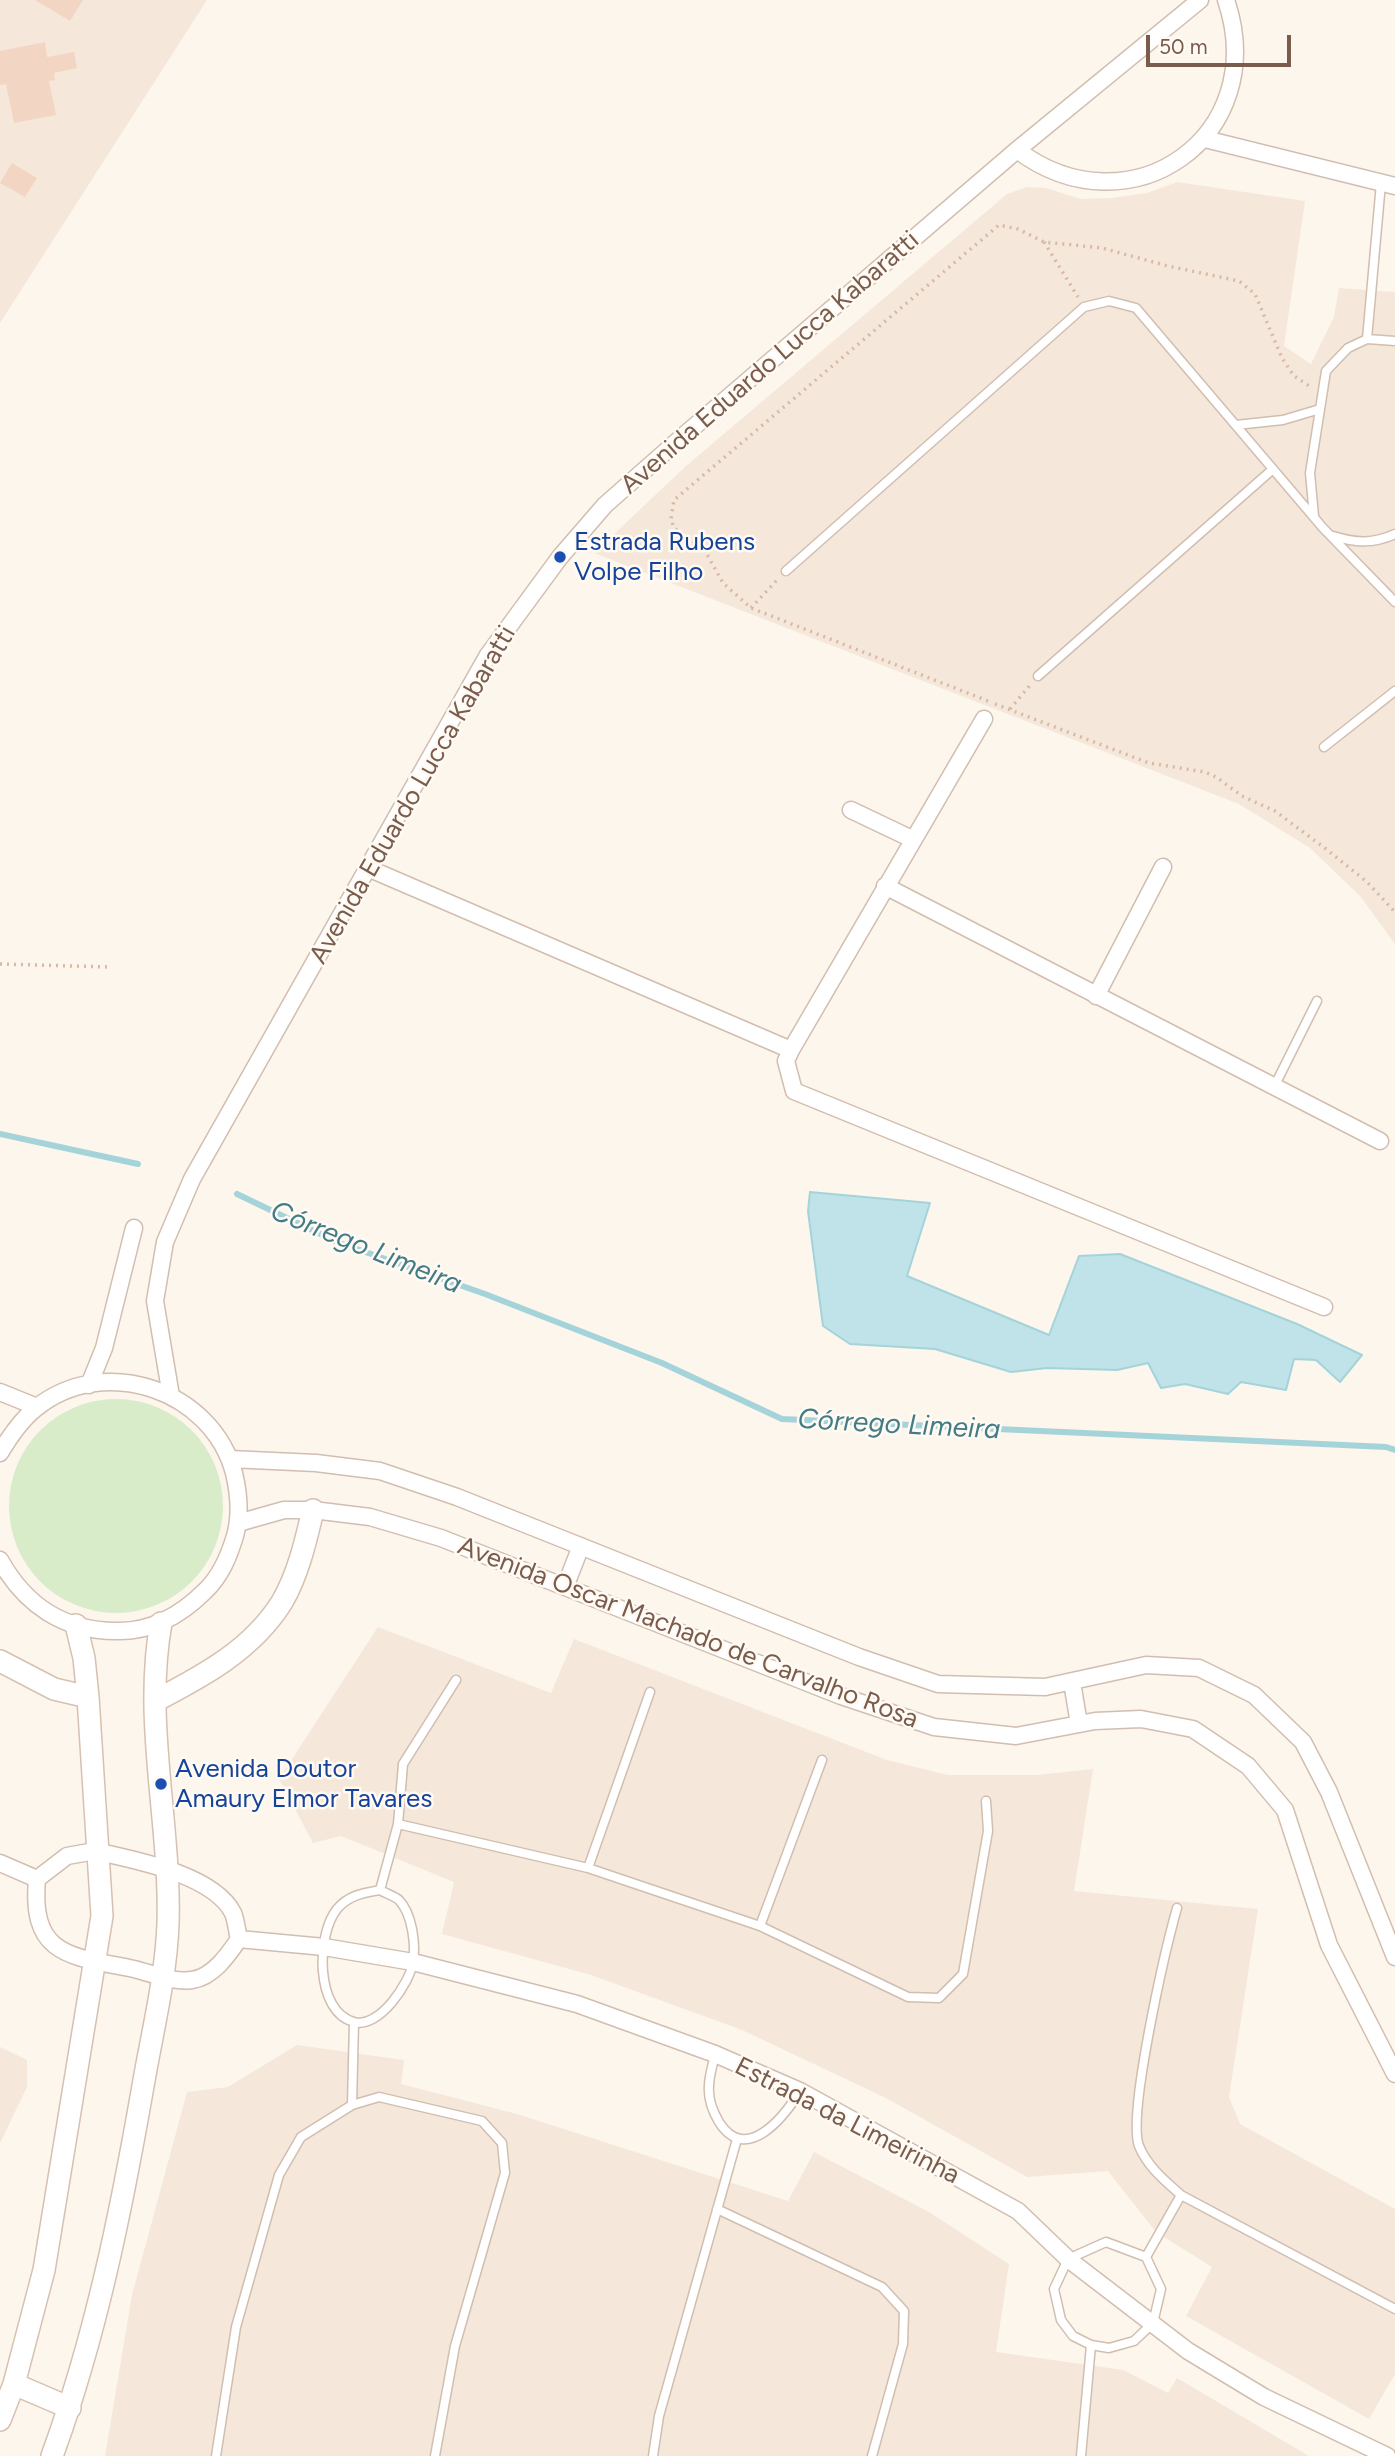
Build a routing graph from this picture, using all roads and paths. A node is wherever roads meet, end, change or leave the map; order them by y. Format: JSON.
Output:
{"nodes":[{"id":1,"x":1200,"y":0,"type":"edge"},
{"id":2,"x":1226,"y":0,"type":"edge"},
{"id":3,"x":1205,"y":139,"type":"junction"},
{"id":4,"x":1017,"y":149,"type":"junction"},
{"id":5,"x":1388,"y":185,"type":"edge"},
{"id":6,"x":1044,"y":242,"type":"junction"},
{"id":7,"x":1084,"y":307,"type":"junction"},
{"id":8,"x":1367,"y":339,"type":"junction"},
{"id":9,"x":1395,"y":341,"type":"edge"},
{"id":10,"x":1323,"y":391,"type":"junction"},
{"id":11,"x":1320,"y":409,"type":"junction"},
{"id":12,"x":1236,"y":425,"type":"junction"},
{"id":13,"x":1273,"y":469,"type":"junction"},
{"id":14,"x":1314,"y":516,"type":"junction"},
{"id":15,"x":1395,"y":534,"type":"edge"},
{"id":16,"x":1330,"y":535,"type":"junction"},
{"id":17,"x":786,"y":570,"type":"joint"},
{"id":18,"x":1395,"y":602,"type":"edge"},
{"id":19,"x":751,"y":608,"type":"junction"},
{"id":20,"x":1038,"y":677,"type":"joint"},
{"id":21,"x":1395,"y":691,"type":"edge"},
{"id":22,"x":1010,"y":709,"type":"junction"},
{"id":23,"x":984,"y":719,"type":"dead end"},
{"id":24,"x":1324,"y":747,"type":"dead end"},
{"id":25,"x":850,"y":810,"type":"dead end"},
{"id":26,"x":912,"y":839,"type":"junction"},
{"id":27,"x":1163,"y":867,"type":"dead end"},
{"id":28,"x":370,"y":869,"type":"junction"},
{"id":29,"x":885,"y":886,"type":"junction"},
{"id":30,"x":1395,"y":912,"type":"edge"},
{"id":31,"x":0,"y":964,"type":"edge"},
{"id":32,"x":111,"y":967,"type":"dead end"},
{"id":33,"x":1096,"y":996,"type":"junction"},
{"id":34,"x":1317,"y":1001,"type":"dead end"},
{"id":35,"x":791,"y":1050,"type":"junction"},
{"id":36,"x":1273,"y":1089,"type":"junction"},
{"id":37,"x":1380,"y":1142,"type":"dead end"},
{"id":38,"x":134,"y":1228,"type":"dead end"},
{"id":39,"x":1324,"y":1307,"type":"dead end"},
{"id":40,"x":89,"y":1385,"type":"junction"},
{"id":41,"x":0,"y":1392,"type":"edge"},
{"id":42,"x":171,"y":1396,"type":"junction"},
{"id":43,"x":37,"y":1407,"type":"junction"},
{"id":44,"x":0,"y":1453,"type":"edge"},
{"id":45,"x":230,"y":1459,"type":"junction"},
{"id":46,"x":313,"y":1510,"type":"junction"},
{"id":47,"x":239,"y":1523,"type":"junction"},
{"id":48,"x":581,"y":1546,"type":"junction"},
{"id":49,"x":0,"y":1560,"type":"edge"},
{"id":50,"x":565,"y":1587,"type":"junction"},
{"id":51,"x":161,"y":1623,"type":"junction"},
{"id":52,"x":76,"y":1625,"type":"junction"},
{"id":53,"x":0,"y":1661,"type":"edge"},
{"id":54,"x":456,"y":1680,"type":"dead end"},
{"id":55,"x":1072,"y":1682,"type":"junction"},
{"id":56,"x":650,"y":1692,"type":"dead end"},
{"id":57,"x":88,"y":1697,"type":"junction"},
{"id":58,"x":155,"y":1701,"type":"junction"},
{"id":59,"x":1079,"y":1724,"type":"junction"},
{"id":60,"x":822,"y":1760,"type":"dead end"},
{"id":61,"x":986,"y":1801,"type":"dead end"},
{"id":62,"x":398,"y":1824,"type":"junction"},
{"id":63,"x":95,"y":1851,"type":"junction"},
{"id":64,"x":0,"y":1863,"type":"edge"},
{"id":65,"x":588,"y":1868,"type":"junction"},
{"id":66,"x":167,"y":1870,"type":"junction"},
{"id":67,"x":37,"y":1879,"type":"junction"},
{"id":68,"x":380,"y":1890,"type":"junction"},
{"id":69,"x":1177,"y":1908,"type":"dead end"},
{"id":70,"x":760,"y":1926,"type":"junction"},
{"id":71,"x":239,"y":1939,"type":"junction"},
{"id":72,"x":324,"y":1947,"type":"junction"},
{"id":73,"x":1395,"y":1957,"type":"edge"},
{"id":74,"x":96,"y":1961,"type":"junction"},
{"id":75,"x":413,"y":1962,"type":"junction"},
{"id":76,"x":162,"y":1977,"type":"junction"},
{"id":77,"x":354,"y":2022,"type":"junction"},
{"id":78,"x":715,"y":2054,"type":"junction"},
{"id":79,"x":1395,"y":2074,"type":"edge"},
{"id":80,"x":800,"y":2091,"type":"junction"},
{"id":81,"x":352,"y":2105,"type":"junction"},
{"id":82,"x":737,"y":2138,"type":"junction"},
{"id":83,"x":1181,"y":2195,"type":"junction"},
{"id":84,"x":717,"y":2209,"type":"junction"},
{"id":85,"x":1146,"y":2257,"type":"junction"},
{"id":86,"x":1068,"y":2259,"type":"junction"},
{"id":87,"x":1395,"y":2309,"type":"edge"},
{"id":88,"x":1153,"y":2323,"type":"junction"},
{"id":89,"x":1091,"y":2345,"type":"junction"},
{"id":90,"x":15,"y":2384,"type":"junction"},
{"id":91,"x":70,"y":2408,"type":"junction"},
{"id":92,"x":0,"y":2420,"type":"edge"},
{"id":93,"x":52,"y":2456,"type":"edge"},
{"id":94,"x":216,"y":2456,"type":"edge"},
{"id":95,"x":435,"y":2456,"type":"edge"},
{"id":96,"x":653,"y":2456,"type":"edge"},
{"id":97,"x":872,"y":2456,"type":"edge"},
{"id":98,"x":1081,"y":2456,"type":"edge"},
{"id":99,"x":1387,"y":2456,"type":"edge"}],
"edges":[{"from":1,"to":4,"type":"street","name":"Avenida Eduardo Lucca Kabaratti"},
{"from":2,"to":3,"type":"street"},
{"from":3,"to":4,"type":"street"},
{"from":3,"to":5,"type":"street"},
{"from":4,"to":28,"type":"street","name":"Avenida Eduardo Lucca Kabaratti"},
{"from":5,"to":8,"type":"lane"},
{"from":6,"to":7,"type":"path"},
{"from":6,"to":10,"type":"path"},
{"from":6,"to":19,"type":"path"},
{"from":7,"to":12,"type":"lane"},
{"from":7,"to":17,"type":"lane"},
{"from":8,"to":9,"type":"lane"},
{"from":8,"to":10,"type":"lane"},
{"from":10,"to":11,"type":"lane"},
{"from":11,"to":12,"type":"lane"},
{"from":11,"to":14,"type":"lane"},
{"from":12,"to":13,"type":"lane"},
{"from":13,"to":14,"type":"lane"},
{"from":13,"to":20,"type":"lane"},
{"from":14,"to":16,"type":"lane"},
{"from":15,"to":16,"type":"lane"},
{"from":16,"to":18,"type":"lane"},
{"from":17,"to":19,"type":"path"},
{"from":19,"to":22,"type":"path"},
{"from":20,"to":22,"type":"path"},
{"from":21,"to":24,"type":"lane"},
{"from":22,"to":30,"type":"path"},
{"from":23,"to":26,"type":"street"},
{"from":25,"to":26,"type":"street"},
{"from":26,"to":29,"type":"street"},
{"from":27,"to":33,"type":"street"},
{"from":28,"to":35,"type":"street"},
{"from":28,"to":42,"type":"street","name":"Avenida Eduardo Lucca Kabaratti"},
{"from":29,"to":33,"type":"street"},
{"from":29,"to":35,"type":"street"},
{"from":31,"to":32,"type":"path"},
{"from":33,"to":36,"type":"street"},
{"from":34,"to":36,"type":"lane"},
{"from":35,"to":39,"type":"street"},
{"from":36,"to":37,"type":"street"},
{"from":38,"to":40,"type":"street"},
{"from":40,"to":42,"type":"street"},
{"from":40,"to":43,"type":"street"},
{"from":41,"to":43,"type":"street"},
{"from":42,"to":45,"type":"street"},
{"from":43,"to":44,"type":"street"},
{"from":45,"to":47,"type":"street"},
{"from":45,"to":48,"type":"street","name":"Avenida Oscar Machado de Carvalho Rosa"},
{"from":46,"to":47,"type":"street","name":"Avenida Oscar Machado de Carvalho Rosa"},
{"from":46,"to":50,"type":"street","name":"Avenida Oscar Machado de Carvalho Rosa"},
{"from":46,"to":58,"type":"street"},
{"from":47,"to":51,"type":"street"},
{"from":48,"to":50,"type":"street"},
{"from":48,"to":55,"type":"street","name":"Avenida Oscar Machado de Carvalho Rosa"},
{"from":49,"to":52,"type":"street"},
{"from":50,"to":59,"type":"street","name":"Avenida Oscar Machado de Carvalho Rosa"},
{"from":51,"to":52,"type":"street"},
{"from":51,"to":58,"type":"street"},
{"from":52,"to":57,"type":"street"},
{"from":53,"to":57,"type":"street"},
{"from":54,"to":62,"type":"lane"},
{"from":55,"to":59,"type":"street"},
{"from":55,"to":73,"type":"street","name":"Avenida Oscar Machado de Carvalho Rosa"},
{"from":56,"to":65,"type":"lane"},
{"from":57,"to":63,"type":"street"},
{"from":58,"to":66,"type":"street"},
{"from":59,"to":79,"type":"street","name":"Avenida Oscar Machado de Carvalho Rosa"},
{"from":60,"to":70,"type":"lane"},
{"from":61,"to":70,"type":"lane"},
{"from":62,"to":65,"type":"lane"},
{"from":62,"to":68,"type":"lane"},
{"from":63,"to":66,"type":"street"},
{"from":63,"to":67,"type":"street"},
{"from":63,"to":74,"type":"street"},
{"from":64,"to":67,"type":"street"},
{"from":65,"to":70,"type":"lane"},
{"from":66,"to":71,"type":"street"},
{"from":66,"to":76,"type":"street"},
{"from":67,"to":74,"type":"street"},
{"from":68,"to":72,"type":"lane"},
{"from":68,"to":75,"type":"lane"},
{"from":69,"to":83,"type":"lane"},
{"from":71,"to":72,"type":"street","name":"Estrada da Limeirinha"},
{"from":71,"to":76,"type":"street"},
{"from":72,"to":75,"type":"street","name":"Estrada da Limeirinha"},
{"from":72,"to":77,"type":"lane"},
{"from":74,"to":76,"type":"street"},
{"from":74,"to":90,"type":"street"},
{"from":75,"to":77,"type":"lane"},
{"from":75,"to":78,"type":"street","name":"Estrada da Limeirinha"},
{"from":76,"to":91,"type":"street"},
{"from":77,"to":81,"type":"lane"},
{"from":78,"to":80,"type":"street","name":"Estrada da Limeirinha"},
{"from":78,"to":82,"type":"lane"},
{"from":80,"to":82,"type":"lane"},
{"from":80,"to":86,"type":"street","name":"Estrada da Limeirinha"},
{"from":81,"to":94,"type":"lane"},
{"from":81,"to":95,"type":"lane"},
{"from":82,"to":84,"type":"lane"},
{"from":83,"to":85,"type":"lane"},
{"from":83,"to":87,"type":"lane"},
{"from":84,"to":96,"type":"lane"},
{"from":84,"to":97,"type":"lane"},
{"from":85,"to":86,"type":"lane"},
{"from":85,"to":88,"type":"lane"},
{"from":86,"to":88,"type":"street","name":"Estrada da Limeirinha"},
{"from":86,"to":89,"type":"lane"},
{"from":88,"to":89,"type":"lane"},
{"from":88,"to":99,"type":"street","name":"Estrada da Limeirinha"},
{"from":89,"to":98,"type":"lane"},
{"from":90,"to":91,"type":"street"},
{"from":90,"to":92,"type":"street"},
{"from":91,"to":93,"type":"street"}]}
